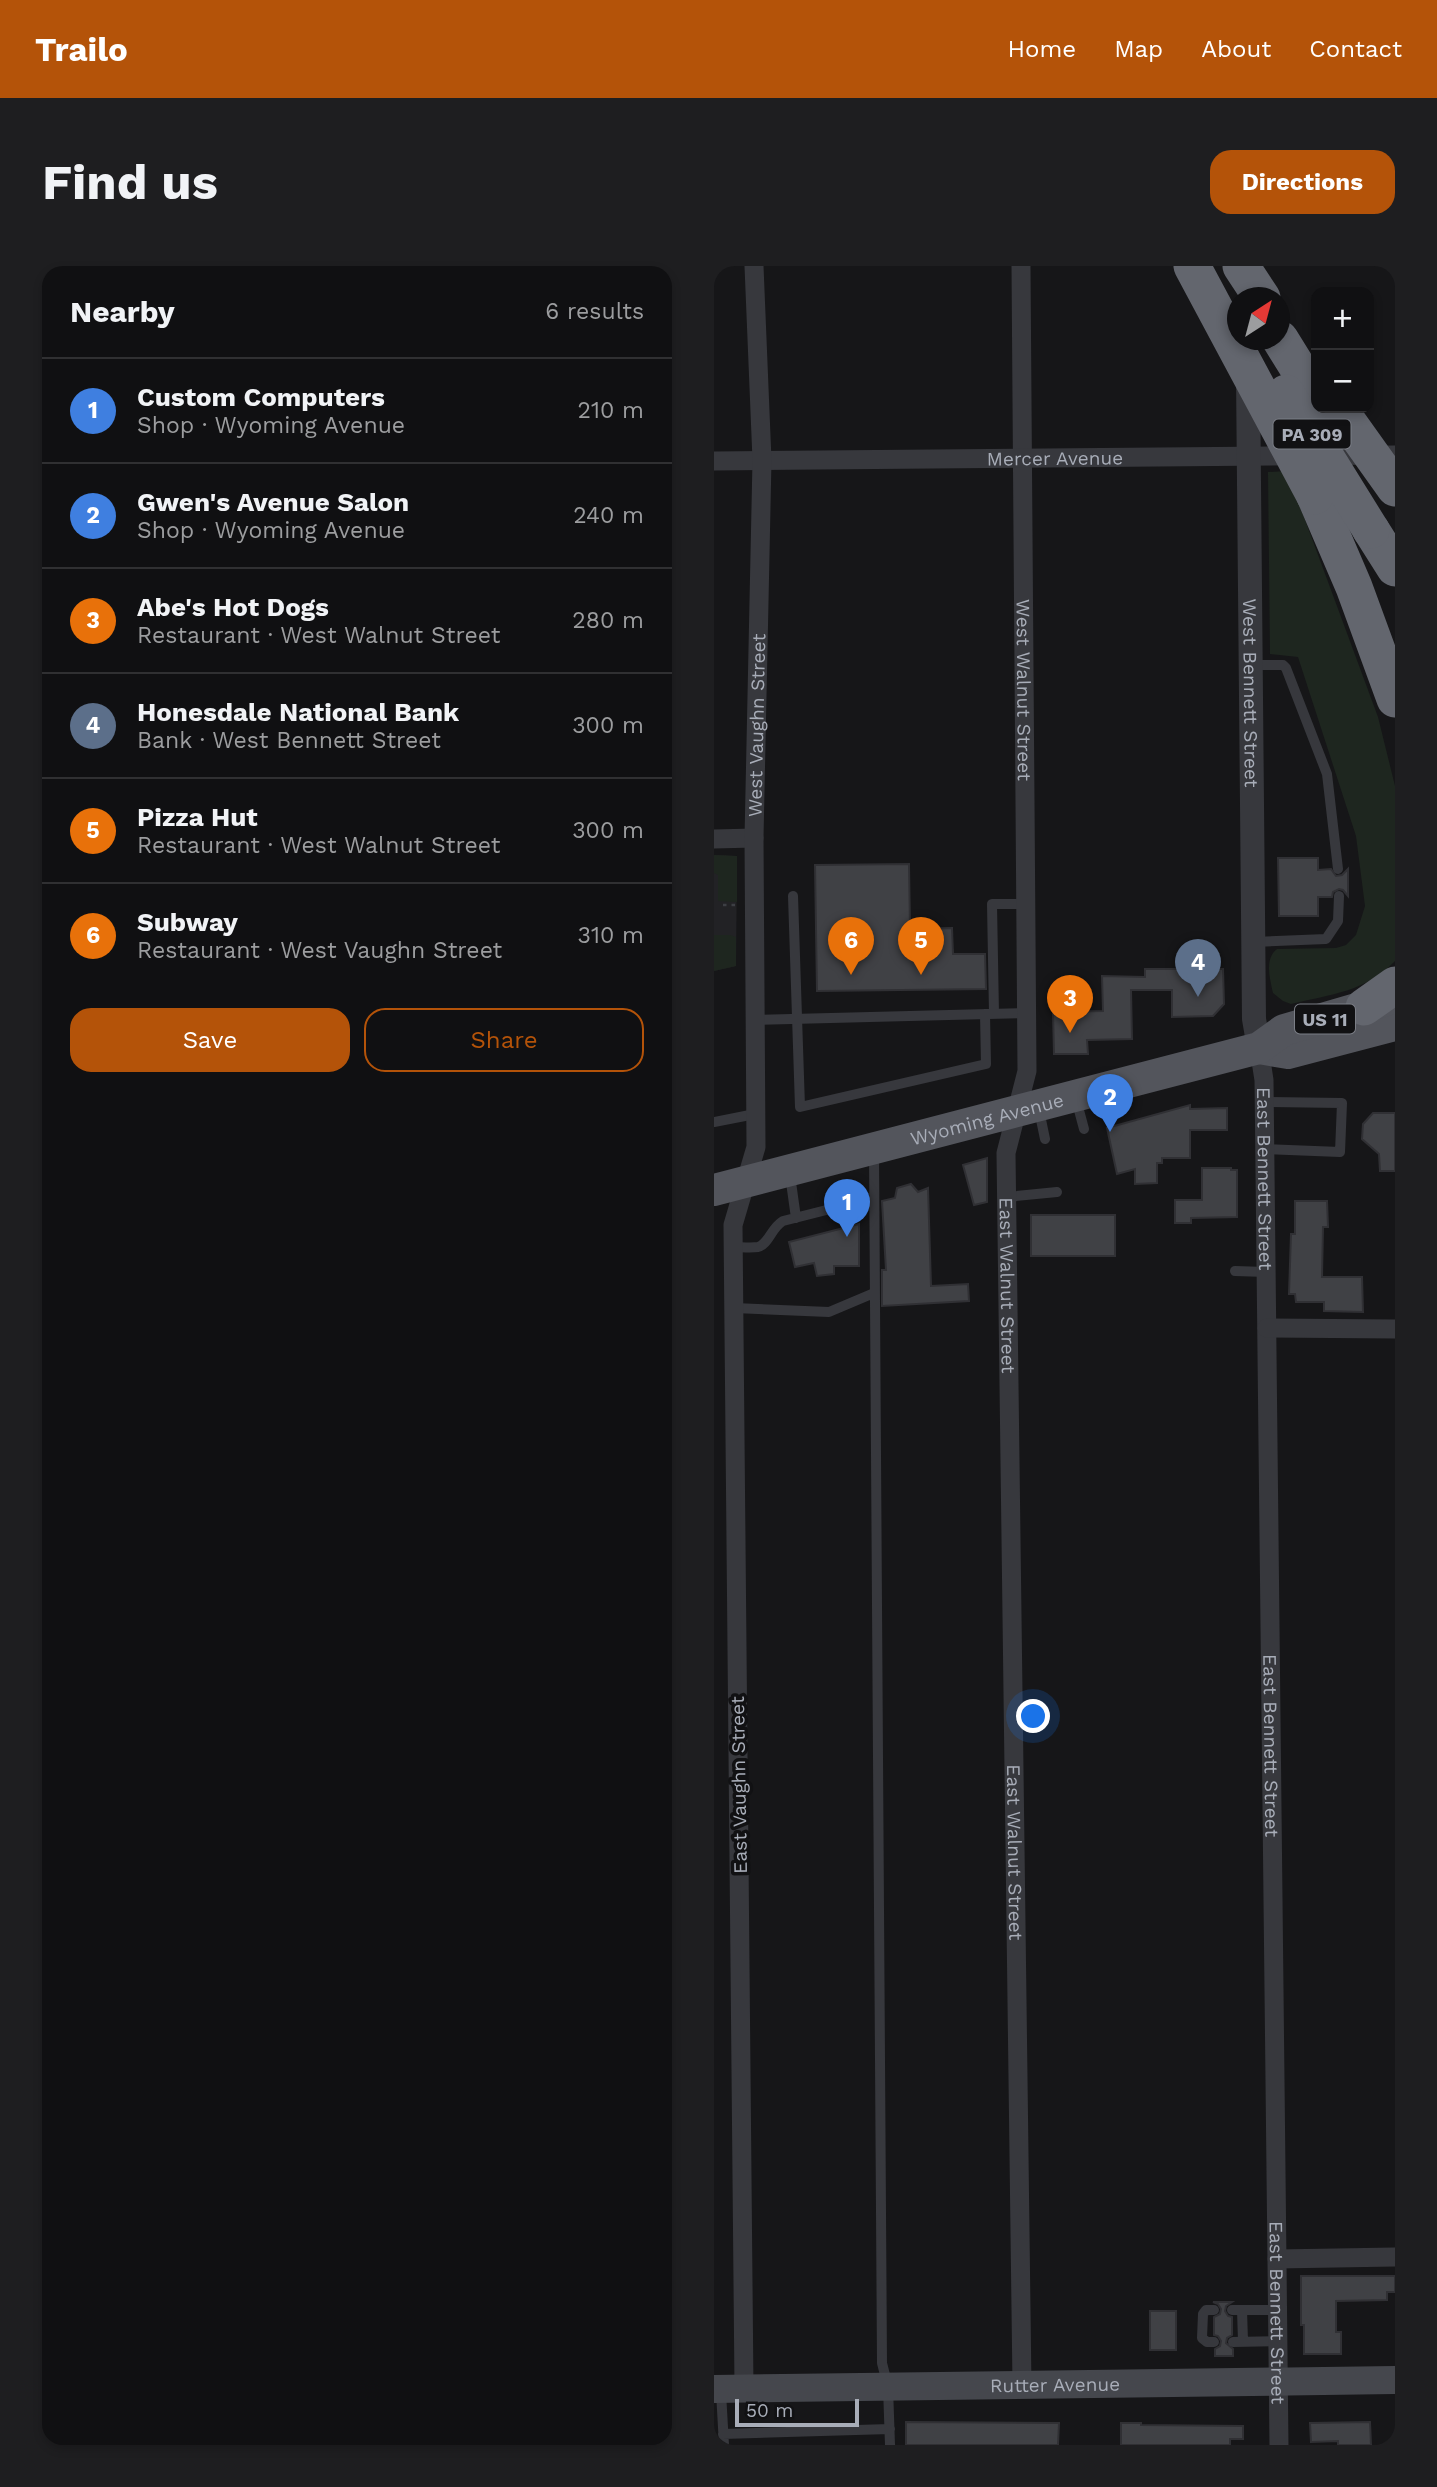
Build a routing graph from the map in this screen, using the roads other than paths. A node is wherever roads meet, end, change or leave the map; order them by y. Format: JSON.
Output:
{"nodes":[{"id":1,"x":754,"y":266,"type":"edge"},
{"id":2,"x":1021,"y":266,"type":"edge"},
{"id":3,"x":1192,"y":266,"type":"edge"},
{"id":4,"x":1203,"y":266,"type":"edge"},
{"id":5,"x":1234,"y":266,"type":"edge"},
{"id":6,"x":1241,"y":266,"type":"edge"},
{"id":7,"x":1247,"y":266,"type":"edge"},
{"id":8,"x":1247,"y":287,"type":"edge"},
{"id":9,"x":1247,"y":287,"type":"edge"},
{"id":10,"x":1255,"y":287,"type":"edge"},
{"id":11,"x":1227,"y":303,"type":"edge"},
{"id":12,"x":1290,"y":339,"type":"edge"},
{"id":13,"x":1249,"y":350,"type":"edge"},
{"id":14,"x":1256,"y":350,"type":"edge"},
{"id":15,"x":1286,"y":350,"type":"edge"},
{"id":16,"x":1311,"y":369,"type":"edge"},
{"id":17,"x":1311,"y":389,"type":"edge"},
{"id":18,"x":1326,"y":413,"type":"edge"},
{"id":19,"x":1342,"y":413,"type":"edge"},
{"id":20,"x":1395,"y":455,"type":"edge"},
{"id":21,"x":1248,"y":457,"type":"junction"},
{"id":22,"x":1023,"y":458,"type":"junction"},
{"id":23,"x":762,"y":460,"type":"junction"},
{"id":24,"x":714,"y":461,"type":"edge"},
{"id":25,"x":1395,"y":488,"type":"edge"},
{"id":26,"x":1383,"y":526,"type":"edge"},
{"id":27,"x":1395,"y":568,"type":"edge"},
{"id":28,"x":1250,"y":664,"type":"junction"},
{"id":29,"x":1395,"y":699,"type":"edge"},
{"id":30,"x":754,"y":838,"type":"junction"},
{"id":31,"x":714,"y":839,"type":"edge"},
{"id":32,"x":1338,"y":869,"type":"dead end"},
{"id":33,"x":793,"y":895,"type":"dead end"},
{"id":34,"x":1339,"y":896,"type":"dead end"},
{"id":35,"x":1026,"y":904,"type":"junction"},
{"id":36,"x":1253,"y":942,"type":"junction"},
{"id":37,"x":1395,"y":985,"type":"edge"},
{"id":38,"x":1385,"y":1010,"type":"edge"},
{"id":39,"x":1026,"y":1013,"type":"junction"},
{"id":40,"x":990,"y":1014,"type":"junction"},
{"id":41,"x":798,"y":1019,"type":"junction"},
{"id":42,"x":755,"y":1020,"type":"junction"},
{"id":43,"x":1259,"y":1048,"type":"junction"},
{"id":44,"x":1076,"y":1097,"type":"junction"},
{"id":45,"x":1264,"y":1102,"type":"junction"},
{"id":46,"x":1027,"y":1109,"type":"junction"},
{"id":47,"x":755,"y":1114,"type":"junction"},
{"id":48,"x":714,"y":1122,"type":"edge"},
{"id":49,"x":1084,"y":1129,"type":"dead end"},
{"id":50,"x":1045,"y":1139,"type":"dead end"},
{"id":51,"x":874,"y":1149,"type":"junction"},
{"id":52,"x":1265,"y":1149,"type":"junction"},
{"id":53,"x":789,"y":1171,"type":"junction"},
{"id":54,"x":744,"y":1183,"type":"junction"},
{"id":55,"x":714,"y":1190,"type":"edge"},
{"id":56,"x":1057,"y":1192,"type":"dead end"},
{"id":57,"x":1007,"y":1197,"type":"junction"},
{"id":58,"x":874,"y":1201,"type":"junction"},
{"id":59,"x":796,"y":1218,"type":"junction"},
{"id":60,"x":733,"y":1247,"type":"junction"},
{"id":61,"x":1235,"y":1271,"type":"dead end"},
{"id":62,"x":1266,"y":1272,"type":"junction"},
{"id":63,"x":874,"y":1293,"type":"junction"},
{"id":64,"x":734,"y":1308,"type":"junction"},
{"id":65,"x":1267,"y":1328,"type":"junction"},
{"id":66,"x":1395,"y":1329,"type":"edge"},
{"id":67,"x":1395,"y":2257,"type":"edge"},
{"id":68,"x":1277,"y":2259,"type":"junction"},
{"id":69,"x":1278,"y":2309,"type":"junction"},
{"id":70,"x":1214,"y":2310,"type":"dead end"},
{"id":71,"x":1278,"y":2341,"type":"junction"},
{"id":72,"x":1214,"y":2342,"type":"dead end"},
{"id":73,"x":1395,"y":2379,"type":"edge"},
{"id":74,"x":1279,"y":2380,"type":"junction"},
{"id":75,"x":1022,"y":2386,"type":"junction"},
{"id":76,"x":888,"y":2387,"type":"junction"},
{"id":77,"x":726,"y":2388,"type":"edge"},
{"id":78,"x":890,"y":2430,"type":"junction"},
{"id":79,"x":724,"y":2440,"type":"edge"},
{"id":80,"x":890,"y":2445,"type":"edge"},
{"id":81,"x":1279,"y":2445,"type":"edge"}],
"edges":[{"from":1,"to":23,"type":"street","name":"West Vaughn Street"},
{"from":2,"to":22,"type":"street","name":"West Walnut Street"},
{"from":3,"to":29,"type":"highway","bridge":true},
{"from":4,"to":11,"type":"highway"},
{"from":5,"to":8,"type":"highway"},
{"from":6,"to":10,"type":"highway","bridge":true},
{"from":7,"to":9,"type":"street"},
{"from":12,"to":16,"type":"highway"},
{"from":13,"to":21,"type":"street","name":"West Bennett Street"},
{"from":14,"to":26,"type":"highway","number":"PA 309","bridge":true},
{"from":15,"to":17,"type":"highway","number":"PA 309"},
{"from":18,"to":26,"type":"highway","number":"PA 309"},
{"from":19,"to":25,"type":"highway","bridge":true},
{"from":20,"to":21,"type":"street","name":"Mercer Avenue"},
{"from":21,"to":22,"type":"street","name":"Mercer Avenue"},
{"from":21,"to":28,"type":"street","name":"West Bennett Street"},
{"from":22,"to":23,"type":"street","name":"Mercer Avenue"},
{"from":22,"to":35,"type":"street","name":"West Walnut Street"},
{"from":23,"to":24,"type":"street","name":"Mercer Avenue"},
{"from":23,"to":30,"type":"street","name":"West Vaughn Street"},
{"from":26,"to":27,"type":"highway","number":"PA 309"},
{"from":28,"to":32,"type":"lane"},
{"from":28,"to":36,"type":"street","name":"West Bennett Street"},
{"from":30,"to":31,"type":"street"},
{"from":30,"to":42,"type":"street","name":"West Vaughn Street"},
{"from":33,"to":41,"type":"lane"},
{"from":34,"to":36,"type":"lane"},
{"from":35,"to":39,"type":"street","name":"West Walnut Street"},
{"from":35,"to":40,"type":"lane"},
{"from":36,"to":43,"type":"street","name":"West Bennett Street"},
{"from":37,"to":38,"type":"highway"},
{"from":38,"to":43,"type":"main road","name":"Wyoming Avenue","number":"US 11"},
{"from":39,"to":40,"type":"lane"},
{"from":39,"to":46,"type":"street","name":"West Walnut Street"},
{"from":40,"to":41,"type":"lane"},
{"from":40,"to":41,"type":"lane"},
{"from":41,"to":42,"type":"lane"},
{"from":42,"to":47,"type":"street","name":"West Vaughn Street"},
{"from":43,"to":44,"type":"main road","name":"Wyoming Avenue","number":"US 11"},
{"from":43,"to":45,"type":"street","name":"East Bennett Street"},
{"from":44,"to":46,"type":"main road","name":"Wyoming Avenue","number":"US 11"},
{"from":44,"to":49,"type":"lane"},
{"from":45,"to":52,"type":"street","name":"East Bennett Street"},
{"from":45,"to":52,"type":"lane"},
{"from":46,"to":50,"type":"lane"},
{"from":46,"to":51,"type":"main road","name":"Wyoming Avenue","number":"US 11"},
{"from":46,"to":57,"type":"street","name":"East Walnut Street"},
{"from":47,"to":48,"type":"lane"},
{"from":47,"to":54,"type":"street","name":"West Vaughn Street"},
{"from":51,"to":53,"type":"main road","name":"Wyoming Avenue","number":"US 11"},
{"from":51,"to":58,"type":"lane"},
{"from":52,"to":62,"type":"street","name":"East Bennett Street"},
{"from":53,"to":54,"type":"main road","name":"Wyoming Avenue","number":"US 11"},
{"from":53,"to":59,"type":"lane"},
{"from":54,"to":55,"type":"main road","name":"Wyoming Avenue","number":"US 11"},
{"from":54,"to":60,"type":"street","name":"East Vaughn Street"},
{"from":56,"to":57,"type":"lane"},
{"from":57,"to":75,"type":"street","name":"East Walnut Street"},
{"from":58,"to":59,"type":"lane"},
{"from":58,"to":63,"type":"lane"},
{"from":59,"to":60,"type":"lane"},
{"from":60,"to":64,"type":"street","name":"East Vaughn Street"},
{"from":61,"to":62,"type":"lane"},
{"from":62,"to":65,"type":"street","name":"East Bennett Street"},
{"from":63,"to":64,"type":"lane"},
{"from":63,"to":76,"type":"lane"},
{"from":64,"to":77,"type":"street","name":"East Vaughn Street"},
{"from":65,"to":66,"type":"street"},
{"from":65,"to":68,"type":"street","name":"East Bennett Street"},
{"from":67,"to":68,"type":"street"},
{"from":68,"to":69,"type":"street","name":"East Bennett Street"},
{"from":69,"to":71,"type":"street","name":"East Bennett Street"},
{"from":69,"to":71,"type":"lane"},
{"from":70,"to":72,"type":"lane"},
{"from":71,"to":74,"type":"street","name":"East Bennett Street"},
{"from":73,"to":74,"type":"main road","name":"Rutter Avenue"},
{"from":74,"to":75,"type":"main road","name":"Rutter Avenue"},
{"from":74,"to":81,"type":"street","name":"East Bennett Street"},
{"from":75,"to":76,"type":"main road","name":"Rutter Avenue"},
{"from":76,"to":77,"type":"main road","name":"Rutter Avenue"},
{"from":76,"to":78,"type":"lane"},
{"from":77,"to":79,"type":"lane"},
{"from":78,"to":79,"type":"lane"},
{"from":78,"to":80,"type":"lane"}]}
